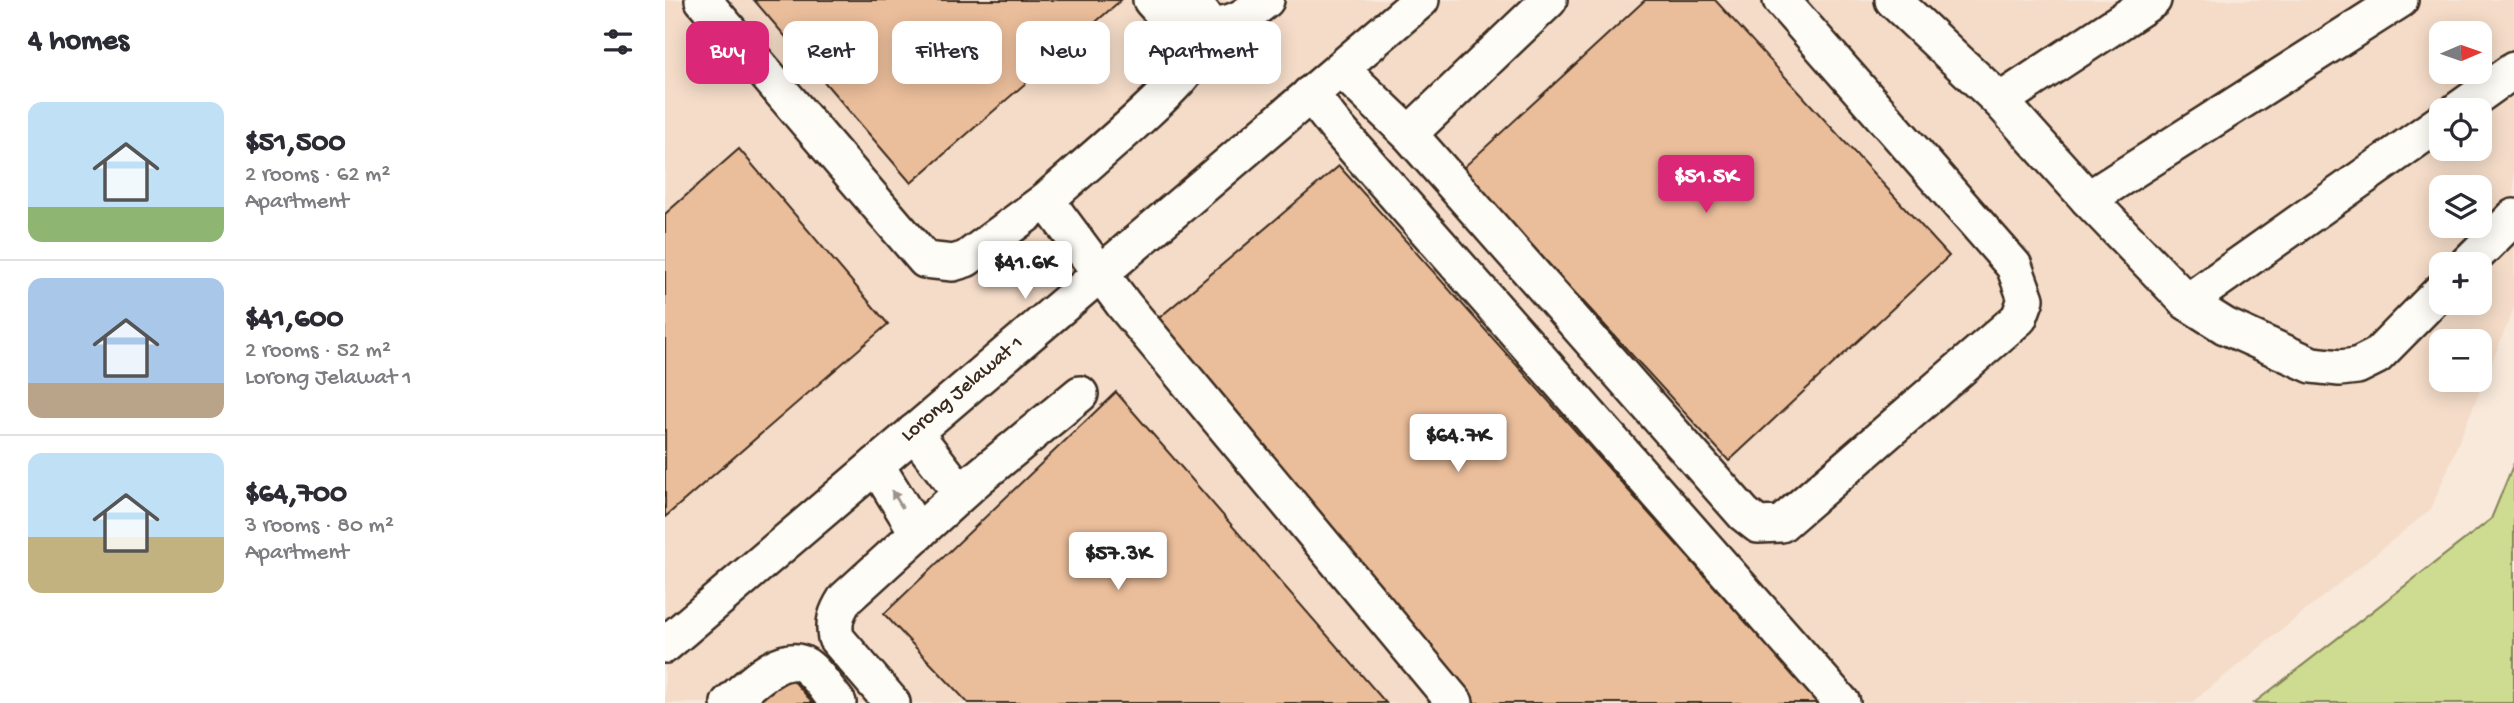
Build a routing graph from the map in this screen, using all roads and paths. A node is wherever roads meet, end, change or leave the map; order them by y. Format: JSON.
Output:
{"nodes":[{"id":1,"x":703,"y":0,"type":"edge"},
{"id":2,"x":1151,"y":0,"type":"edge"},
{"id":3,"x":1191,"y":0,"type":"edge"},
{"id":4,"x":1266,"y":0,"type":"edge"},
{"id":5,"x":1421,"y":0,"type":"edge"},
{"id":6,"x":1549,"y":0,"type":"edge"},
{"id":7,"x":1781,"y":0,"type":"edge"},
{"id":8,"x":1893,"y":0,"type":"edge"},
{"id":9,"x":2153,"y":0,"type":"edge"},
{"id":10,"x":2400,"y":0,"type":"edge"},
{"id":11,"x":1341,"y":69,"type":"junction"},
{"id":12,"x":2514,"y":70,"type":"edge"},
{"id":13,"x":1310,"y":94,"type":"junction"},
{"id":14,"x":2475,"y":98,"type":"edge"},
{"id":15,"x":2000,"y":101,"type":"junction"},
{"id":16,"x":2429,"y":131,"type":"edge"},
{"id":17,"x":1409,"y":134,"type":"junction"},
{"id":18,"x":2088,"y":199,"type":"junction"},
{"id":19,"x":1046,"y":200,"type":"junction"},
{"id":20,"x":2514,"y":216,"type":"edge"},
{"id":21,"x":2479,"y":252,"type":"edge"},
{"id":22,"x":1101,"y":273,"type":"junction"},
{"id":23,"x":2187,"y":302,"type":"junction"},
{"id":24,"x":2429,"y":303,"type":"edge"},
{"id":25,"x":1080,"y":394,"type":"dead end"},
{"id":26,"x":914,"y":432,"type":"junction"},
{"id":27,"x":876,"y":465,"type":"junction"},
{"id":28,"x":961,"y":493,"type":"junction"},
{"id":29,"x":918,"y":533,"type":"junction"},
{"id":30,"x":665,"y":645,"type":"edge"},
{"id":31,"x":729,"y":703,"type":"edge"},
{"id":32,"x":838,"y":703,"type":"edge"},
{"id":33,"x":892,"y":703,"type":"edge"},
{"id":34,"x":1455,"y":703,"type":"edge"},
{"id":35,"x":1842,"y":703,"type":"edge"}],
"edges":[{"from":1,"to":19,"type":"street"},
{"from":2,"to":19,"type":"street"},
{"from":3,"to":4,"type":"street"},
{"from":5,"to":11,"type":"street","name":"Lorong Jelawat 1"},
{"from":6,"to":17,"type":"street"},
{"from":7,"to":17,"type":"street"},
{"from":8,"to":15,"type":"street"},
{"from":9,"to":15,"type":"street"},
{"from":10,"to":18,"type":"street"},
{"from":11,"to":13,"type":"street","name":"Lorong Jelawat 1"},
{"from":11,"to":17,"type":"street"},
{"from":12,"to":14,"type":"street"},
{"from":13,"to":22,"type":"street","name":"Lorong Jelawat 1"},
{"from":13,"to":35,"type":"street"},
{"from":15,"to":18,"type":"street"},
{"from":16,"to":23,"type":"street"},
{"from":18,"to":23,"type":"street"},
{"from":19,"to":22,"type":"street"},
{"from":20,"to":21,"type":"street"},
{"from":22,"to":26,"type":"street","name":"Lorong Jelawat 1"},
{"from":22,"to":34,"type":"street"},
{"from":23,"to":24,"type":"street"},
{"from":25,"to":28,"type":"street"},
{"from":26,"to":27,"type":"street","name":"Lorong Jelawat 1"},
{"from":26,"to":28,"type":"street"},
{"from":29,"to":27,"type":"street","one_way":true},
{"from":27,"to":30,"type":"street","name":"Lorong Jelawat 1"},
{"from":28,"to":29,"type":"street"},
{"from":29,"to":33,"type":"street"},
{"from":31,"to":32,"type":"street"}]}
